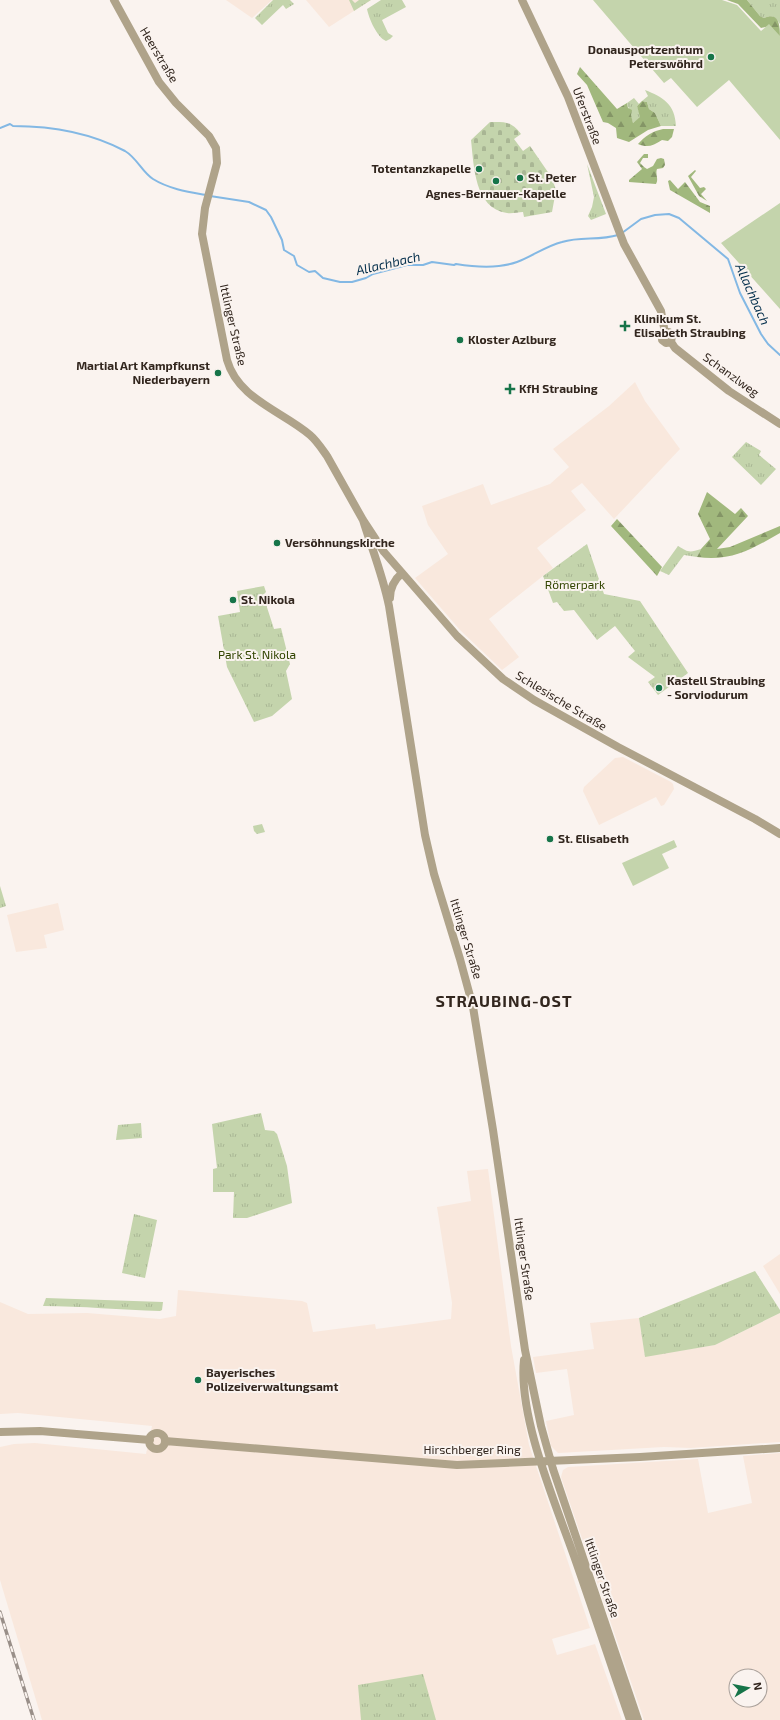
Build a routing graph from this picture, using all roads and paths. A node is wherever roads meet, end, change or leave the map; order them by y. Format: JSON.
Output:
{"nodes":[{"id":1,"x":114,"y":0,"type":"edge"},
{"id":2,"x":522,"y":0,"type":"edge"},
{"id":3,"x":217,"y":156,"type":"joint"},
{"id":4,"x":665,"y":331,"type":"joint"},
{"id":5,"x":780,"y":424,"type":"edge"},
{"id":6,"x":363,"y":520,"type":"junction"},
{"id":7,"x":372,"y":535,"type":"joint"},
{"id":8,"x":402,"y":573,"type":"junction"},
{"id":9,"x":389,"y":606,"type":"junction"},
{"id":10,"x":780,"y":834,"type":"edge"},
{"id":11,"x":525,"y":1350,"type":"junction"},
{"id":12,"x":0,"y":1432,"type":"edge"},
{"id":13,"x":780,"y":1448,"type":"edge"},
{"id":14,"x":541,"y":1461,"type":"junction"},
{"id":15,"x":551,"y":1461,"type":"junction"},
{"id":16,"x":630,"y":1720,"type":"edge"},
{"id":17,"x":638,"y":1720,"type":"edge"}],
"edges":[{"from":1,"to":3,"type":"street","name":"Heerstraße"},
{"from":2,"to":4,"type":"street","name":"Uferstraße"},
{"from":3,"to":6,"type":"street","name":"Ittlinger Straße"},
{"from":4,"to":5,"type":"street","name":"Schanzlweg"},
{"from":6,"to":7,"type":"street","name":"Ittlinger Straße"},
{"from":6,"to":9,"type":"street","name":"Ittlinger Straße"},
{"from":7,"to":8,"type":"street","name":"Schlesische Straße"},
{"from":8,"to":9,"type":"street","name":"Ittlinger Straße"},
{"from":8,"to":10,"type":"street","name":"Schlesische Straße"},
{"from":9,"to":11,"type":"street","name":"Ittlinger Straße"},
{"from":11,"to":14,"type":"street","name":"Ittlinger Straße"},
{"from":11,"to":15,"type":"street","name":"Ittlinger Straße"},
{"from":12,"to":14,"type":"street","name":"Hirschberger Ring"},
{"from":13,"to":15,"type":"street","name":"Hirschberger Ring"},
{"from":14,"to":15,"type":"street","name":"Hirschberger Ring"},
{"from":14,"to":16,"type":"street","name":"Ittlinger Straße"},
{"from":15,"to":17,"type":"street","name":"Ittlinger Straße"}]}
